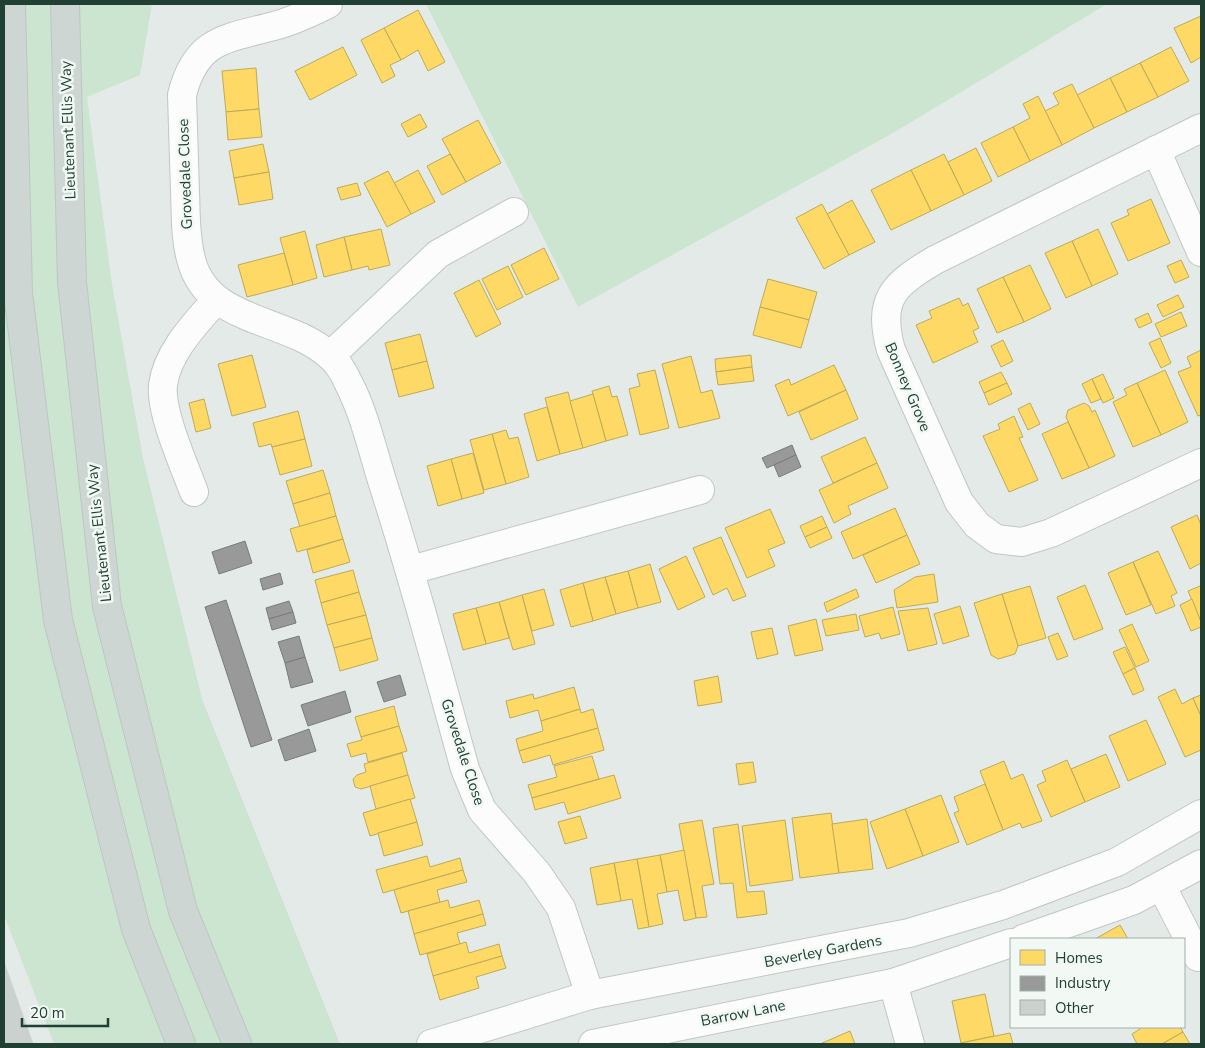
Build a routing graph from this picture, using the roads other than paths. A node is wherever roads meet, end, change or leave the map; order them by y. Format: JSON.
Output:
{"nodes":[{"id":1,"x":12,"y":4,"type":"edge"},
{"id":2,"x":65,"y":4,"type":"edge"},
{"id":3,"x":328,"y":4,"type":"edge"},
{"id":4,"x":1201,"y":128,"type":"edge"},
{"id":5,"x":1156,"y":150,"type":"junction"},
{"id":6,"x":514,"y":212,"type":"dead end"},
{"id":7,"x":1201,"y":252,"type":"edge"},
{"id":8,"x":216,"y":300,"type":"junction"},
{"id":9,"x":330,"y":356,"type":"junction"},
{"id":10,"x":1201,"y":463,"type":"edge"},
{"id":11,"x":700,"y":490,"type":"dead end"},
{"id":12,"x":194,"y":492,"type":"dead end"},
{"id":13,"x":411,"y":570,"type":"junction"},
{"id":14,"x":1201,"y":814,"type":"edge"},
{"id":15,"x":1201,"y":864,"type":"edge"},
{"id":16,"x":1162,"y":886,"type":"junction"},
{"id":17,"x":1026,"y":938,"type":"edge"},
{"id":18,"x":1010,"y":943,"type":"edge"},
{"id":19,"x":1198,"y":957,"type":"dead end"},
{"id":20,"x":893,"y":983,"type":"junction"},
{"id":21,"x":590,"y":995,"type":"junction"},
{"id":22,"x":181,"y":1044,"type":"edge"},
{"id":23,"x":237,"y":1044,"type":"edge"},
{"id":24,"x":431,"y":1044,"type":"edge"},
{"id":25,"x":594,"y":1044,"type":"edge"},
{"id":26,"x":910,"y":1044,"type":"edge"}],
"edges":[{"from":1,"to":22,"type":"main road"},
{"from":2,"to":23,"type":"main road","name":"Lieutenant Ellis Way"},
{"from":3,"to":8,"type":"street","name":"Grovedale Close"},
{"from":4,"to":5,"type":"street","name":"Bonney Grove"},
{"from":5,"to":7,"type":"street"},
{"from":5,"to":10,"type":"street","name":"Bonney Grove"},
{"from":6,"to":9,"type":"street"},
{"from":8,"to":9,"type":"street","name":"Grovedale Close"},
{"from":8,"to":12,"type":"street"},
{"from":9,"to":13,"type":"street","name":"Grovedale Close"},
{"from":11,"to":13,"type":"street"},
{"from":13,"to":21,"type":"street","name":"Grovedale Close"},
{"from":14,"to":21,"type":"street","name":"Beverley Gardens"},
{"from":15,"to":16,"type":"street"},
{"from":16,"to":17,"type":"street"},
{"from":16,"to":19,"type":"street"},
{"from":18,"to":20,"type":"street","name":"Barrow Lane"},
{"from":20,"to":25,"type":"street","name":"Barrow Lane"},
{"from":20,"to":26,"type":"street"},
{"from":21,"to":24,"type":"street","name":"Beverley Gardens"}]}
